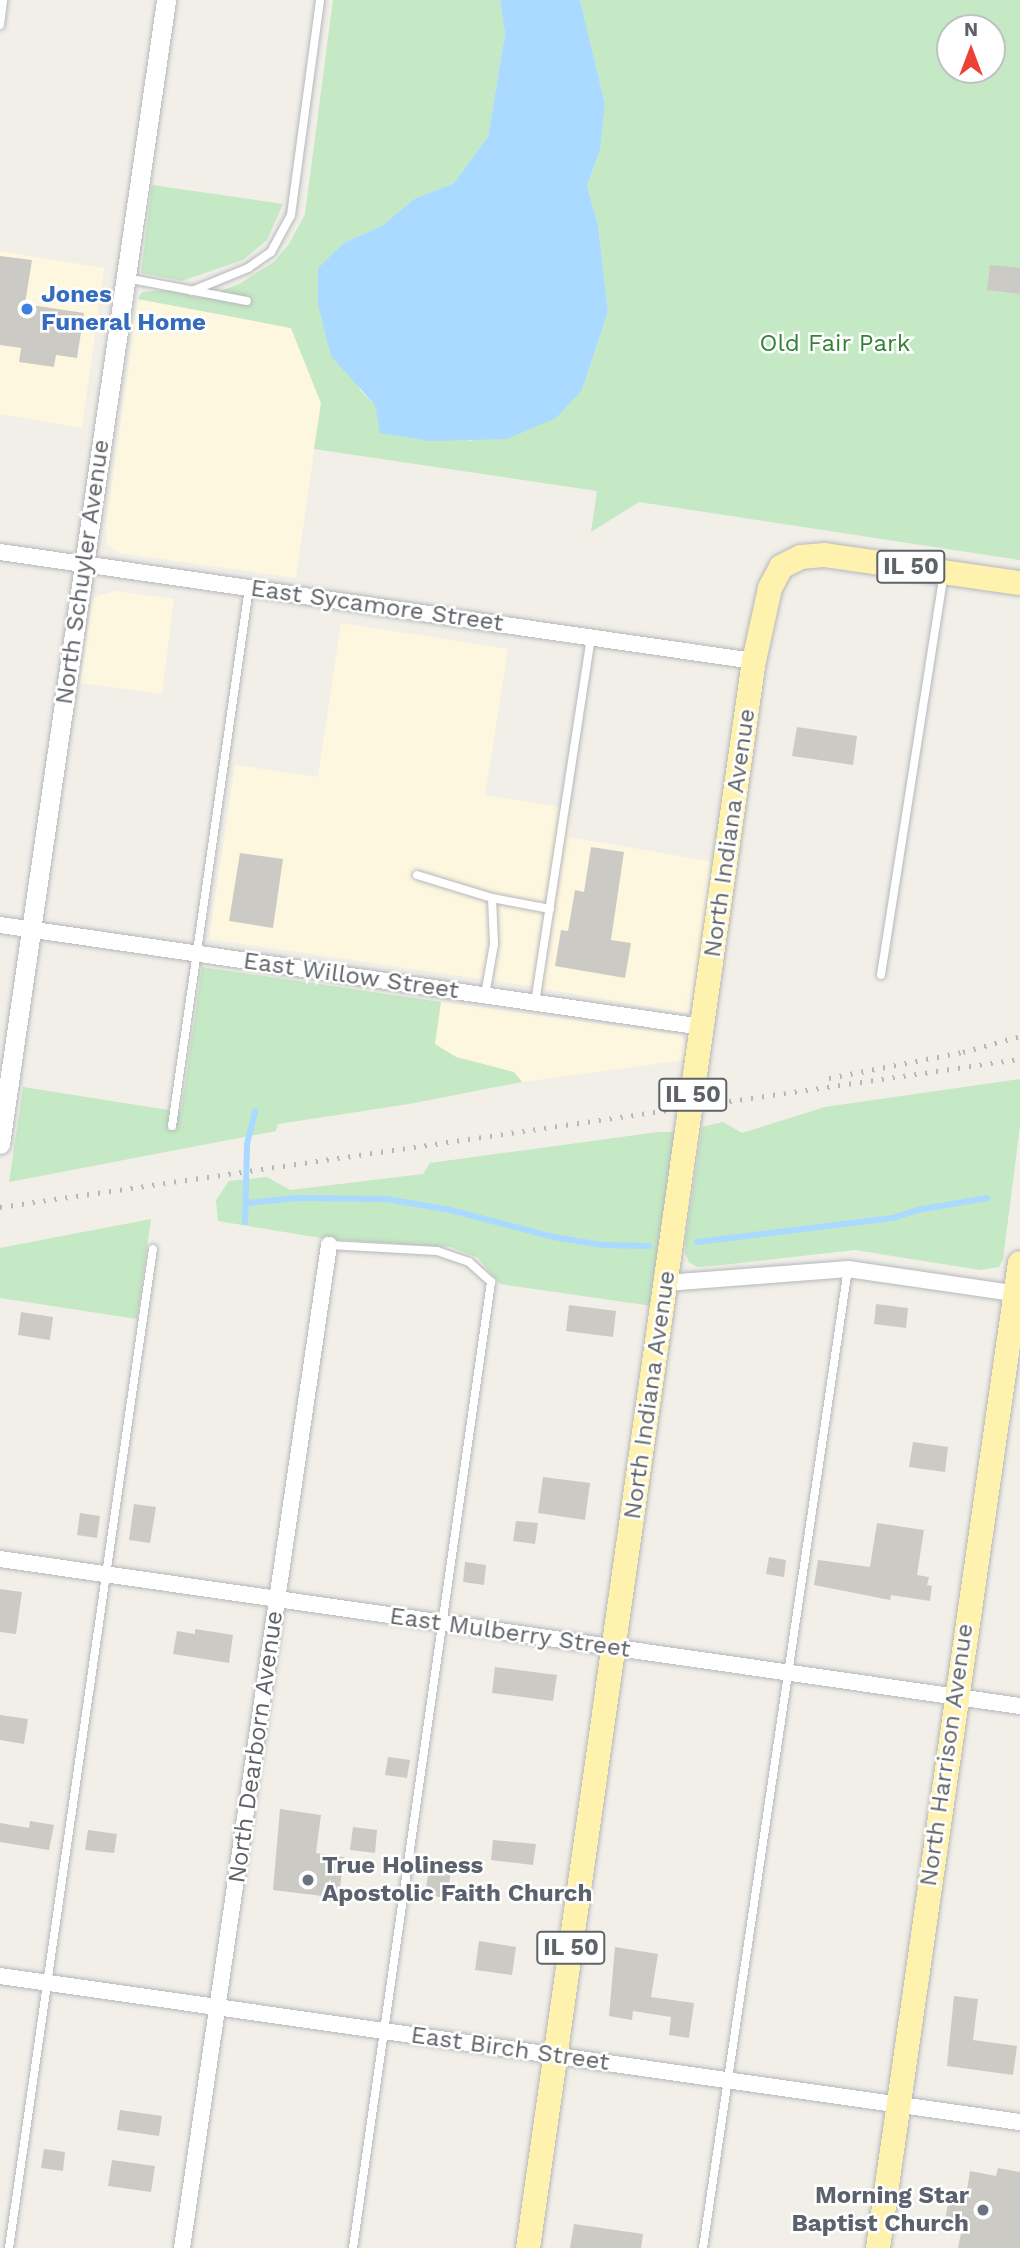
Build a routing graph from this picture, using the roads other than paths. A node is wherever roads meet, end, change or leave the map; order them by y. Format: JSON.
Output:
{"nodes":[{"id":1,"x":3,"y":0,"type":"edge"},
{"id":2,"x":166,"y":0,"type":"edge"},
{"id":3,"x":320,"y":0,"type":"edge"},
{"id":4,"x":0,"y":24,"type":"edge"},
{"id":5,"x":126,"y":278,"type":"junction"},
{"id":6,"x":192,"y":291,"type":"junction"},
{"id":7,"x":247,"y":301,"type":"dead end"},
{"id":8,"x":0,"y":552,"type":"edge"},
{"id":9,"x":84,"y":564,"type":"junction"},
{"id":10,"x":945,"y":571,"type":"junction"},
{"id":11,"x":1020,"y":583,"type":"edge"},
{"id":12,"x":249,"y":588,"type":"junction"},
{"id":13,"x":591,"y":637,"type":"junction"},
{"id":14,"x":754,"y":661,"type":"junction"},
{"id":15,"x":417,"y":875,"type":"dead end"},
{"id":16,"x":492,"y":898,"type":"junction"},
{"id":17,"x":550,"y":909,"type":"junction"},
{"id":18,"x":0,"y":925,"type":"edge"},
{"id":19,"x":30,"y":929,"type":"junction"},
{"id":20,"x":197,"y":954,"type":"junction"},
{"id":21,"x":881,"y":975,"type":"dead end"},
{"id":22,"x":485,"y":995,"type":"junction"},
{"id":23,"x":535,"y":1003,"type":"junction"},
{"id":24,"x":703,"y":1027,"type":"junction"},
{"id":25,"x":172,"y":1126,"type":"dead end"},
{"id":26,"x":0,"y":1144,"type":"edge"},
{"id":27,"x":329,"y":1245,"type":"joint"},
{"id":28,"x":153,"y":1249,"type":"dead end"},
{"id":29,"x":1020,"y":1263,"type":"edge"},
{"id":30,"x":848,"y":1269,"type":"junction"},
{"id":31,"x":666,"y":1283,"type":"junction"},
{"id":32,"x":1018,"y":1294,"type":"edge"},
{"id":33,"x":0,"y":1559,"type":"edge"},
{"id":34,"x":106,"y":1575,"type":"junction"},
{"id":35,"x":278,"y":1600,"type":"junction"},
{"id":36,"x":442,"y":1623,"type":"junction"},
{"id":37,"x":614,"y":1648,"type":"junction"},
{"id":38,"x":788,"y":1673,"type":"junction"},
{"id":39,"x":955,"y":1697,"type":"junction"},
{"id":40,"x":1020,"y":1706,"type":"edge"},
{"id":41,"x":0,"y":1976,"type":"edge"},
{"id":42,"x":47,"y":1983,"type":"junction"},
{"id":43,"x":218,"y":2007,"type":"junction"},
{"id":44,"x":384,"y":2031,"type":"junction"},
{"id":45,"x":555,"y":2056,"type":"junction"},
{"id":46,"x":727,"y":2081,"type":"junction"},
{"id":47,"x":898,"y":2105,"type":"junction"},
{"id":48,"x":1020,"y":2122,"type":"edge"},
{"id":49,"x":9,"y":2248,"type":"edge"},
{"id":50,"x":182,"y":2248,"type":"edge"},
{"id":51,"x":353,"y":2248,"type":"edge"},
{"id":52,"x":528,"y":2248,"type":"edge"},
{"id":53,"x":702,"y":2248,"type":"edge"},
{"id":54,"x":878,"y":2248,"type":"edge"}],
"edges":[{"from":1,"to":4,"type":"lane"},
{"from":2,"to":5,"type":"street","name":"North Schuyler Avenue"},
{"from":3,"to":6,"type":"lane"},
{"from":5,"to":6,"type":"lane"},
{"from":5,"to":9,"type":"street","name":"North Schuyler Avenue"},
{"from":6,"to":7,"type":"lane"},
{"from":8,"to":9,"type":"street","name":"East Sycamore Street"},
{"from":9,"to":12,"type":"street","name":"East Sycamore Street"},
{"from":9,"to":19,"type":"street","name":"North Schuyler Avenue"},
{"from":10,"to":11,"type":"main road","number":"IL 50"},
{"from":10,"to":14,"type":"main road","name":"North Indiana Avenue","number":"IL 50"},
{"from":10,"to":21,"type":"lane"},
{"from":12,"to":13,"type":"street","name":"East Sycamore Street"},
{"from":12,"to":20,"type":"lane"},
{"from":13,"to":14,"type":"street","name":"East Sycamore Street"},
{"from":13,"to":17,"type":"lane"},
{"from":14,"to":24,"type":"main road","name":"North Indiana Avenue","number":"IL 50"},
{"from":15,"to":16,"type":"lane"},
{"from":16,"to":17,"type":"lane"},
{"from":16,"to":22,"type":"lane"},
{"from":17,"to":23,"type":"lane"},
{"from":18,"to":19,"type":"street","name":"East Willow Street"},
{"from":19,"to":20,"type":"street","name":"East Willow Street"},
{"from":19,"to":26,"type":"street","name":"North Schuyler Avenue"},
{"from":20,"to":22,"type":"street","name":"East Willow Street"},
{"from":20,"to":25,"type":"lane"},
{"from":22,"to":23,"type":"street","name":"East Willow Street"},
{"from":23,"to":24,"type":"street","name":"East Willow Street"},
{"from":24,"to":31,"type":"main road","name":"North Indiana Avenue","number":"IL 50"},
{"from":27,"to":35,"type":"street","name":"North Dearborn Avenue"},
{"from":27,"to":36,"type":"lane"},
{"from":28,"to":34,"type":"lane"},
{"from":29,"to":32,"type":"main road","name":"North Harrison Avenue"},
{"from":30,"to":31,"type":"street"},
{"from":30,"to":32,"type":"street"},
{"from":30,"to":38,"type":"lane"},
{"from":31,"to":37,"type":"main road","name":"North Indiana Avenue","number":"IL 50"},
{"from":32,"to":39,"type":"main road","name":"North Harrison Avenue"},
{"from":33,"to":34,"type":"street","name":"East Mulberry Street"},
{"from":34,"to":35,"type":"street","name":"East Mulberry Street"},
{"from":34,"to":42,"type":"lane"},
{"from":35,"to":36,"type":"street","name":"East Mulberry Street"},
{"from":35,"to":43,"type":"street","name":"North Dearborn Avenue"},
{"from":36,"to":37,"type":"street","name":"East Mulberry Street"},
{"from":36,"to":44,"type":"lane"},
{"from":37,"to":38,"type":"street","name":"East Mulberry Street"},
{"from":37,"to":45,"type":"main road","name":"North Indiana Avenue","number":"IL 50"},
{"from":38,"to":39,"type":"street","name":"East Mulberry Street"},
{"from":38,"to":46,"type":"lane"},
{"from":39,"to":40,"type":"street","name":"East Mulberry Street"},
{"from":39,"to":47,"type":"main road","name":"North Harrison Avenue"},
{"from":41,"to":42,"type":"street","name":"East Birch Street"},
{"from":42,"to":43,"type":"street","name":"East Birch Street"},
{"from":42,"to":49,"type":"lane"},
{"from":43,"to":44,"type":"street","name":"East Birch Street"},
{"from":43,"to":50,"type":"street","name":"North Dearborn Avenue"},
{"from":44,"to":45,"type":"street","name":"East Birch Street"},
{"from":44,"to":51,"type":"lane"},
{"from":45,"to":46,"type":"street","name":"East Birch Street"},
{"from":45,"to":52,"type":"main road","name":"North Indiana Avenue","number":"IL 50"},
{"from":46,"to":47,"type":"street","name":"East Birch Street"},
{"from":46,"to":53,"type":"lane"},
{"from":47,"to":48,"type":"street","name":"East Birch Street"},
{"from":47,"to":54,"type":"main road","name":"North Harrison Avenue"}]}
